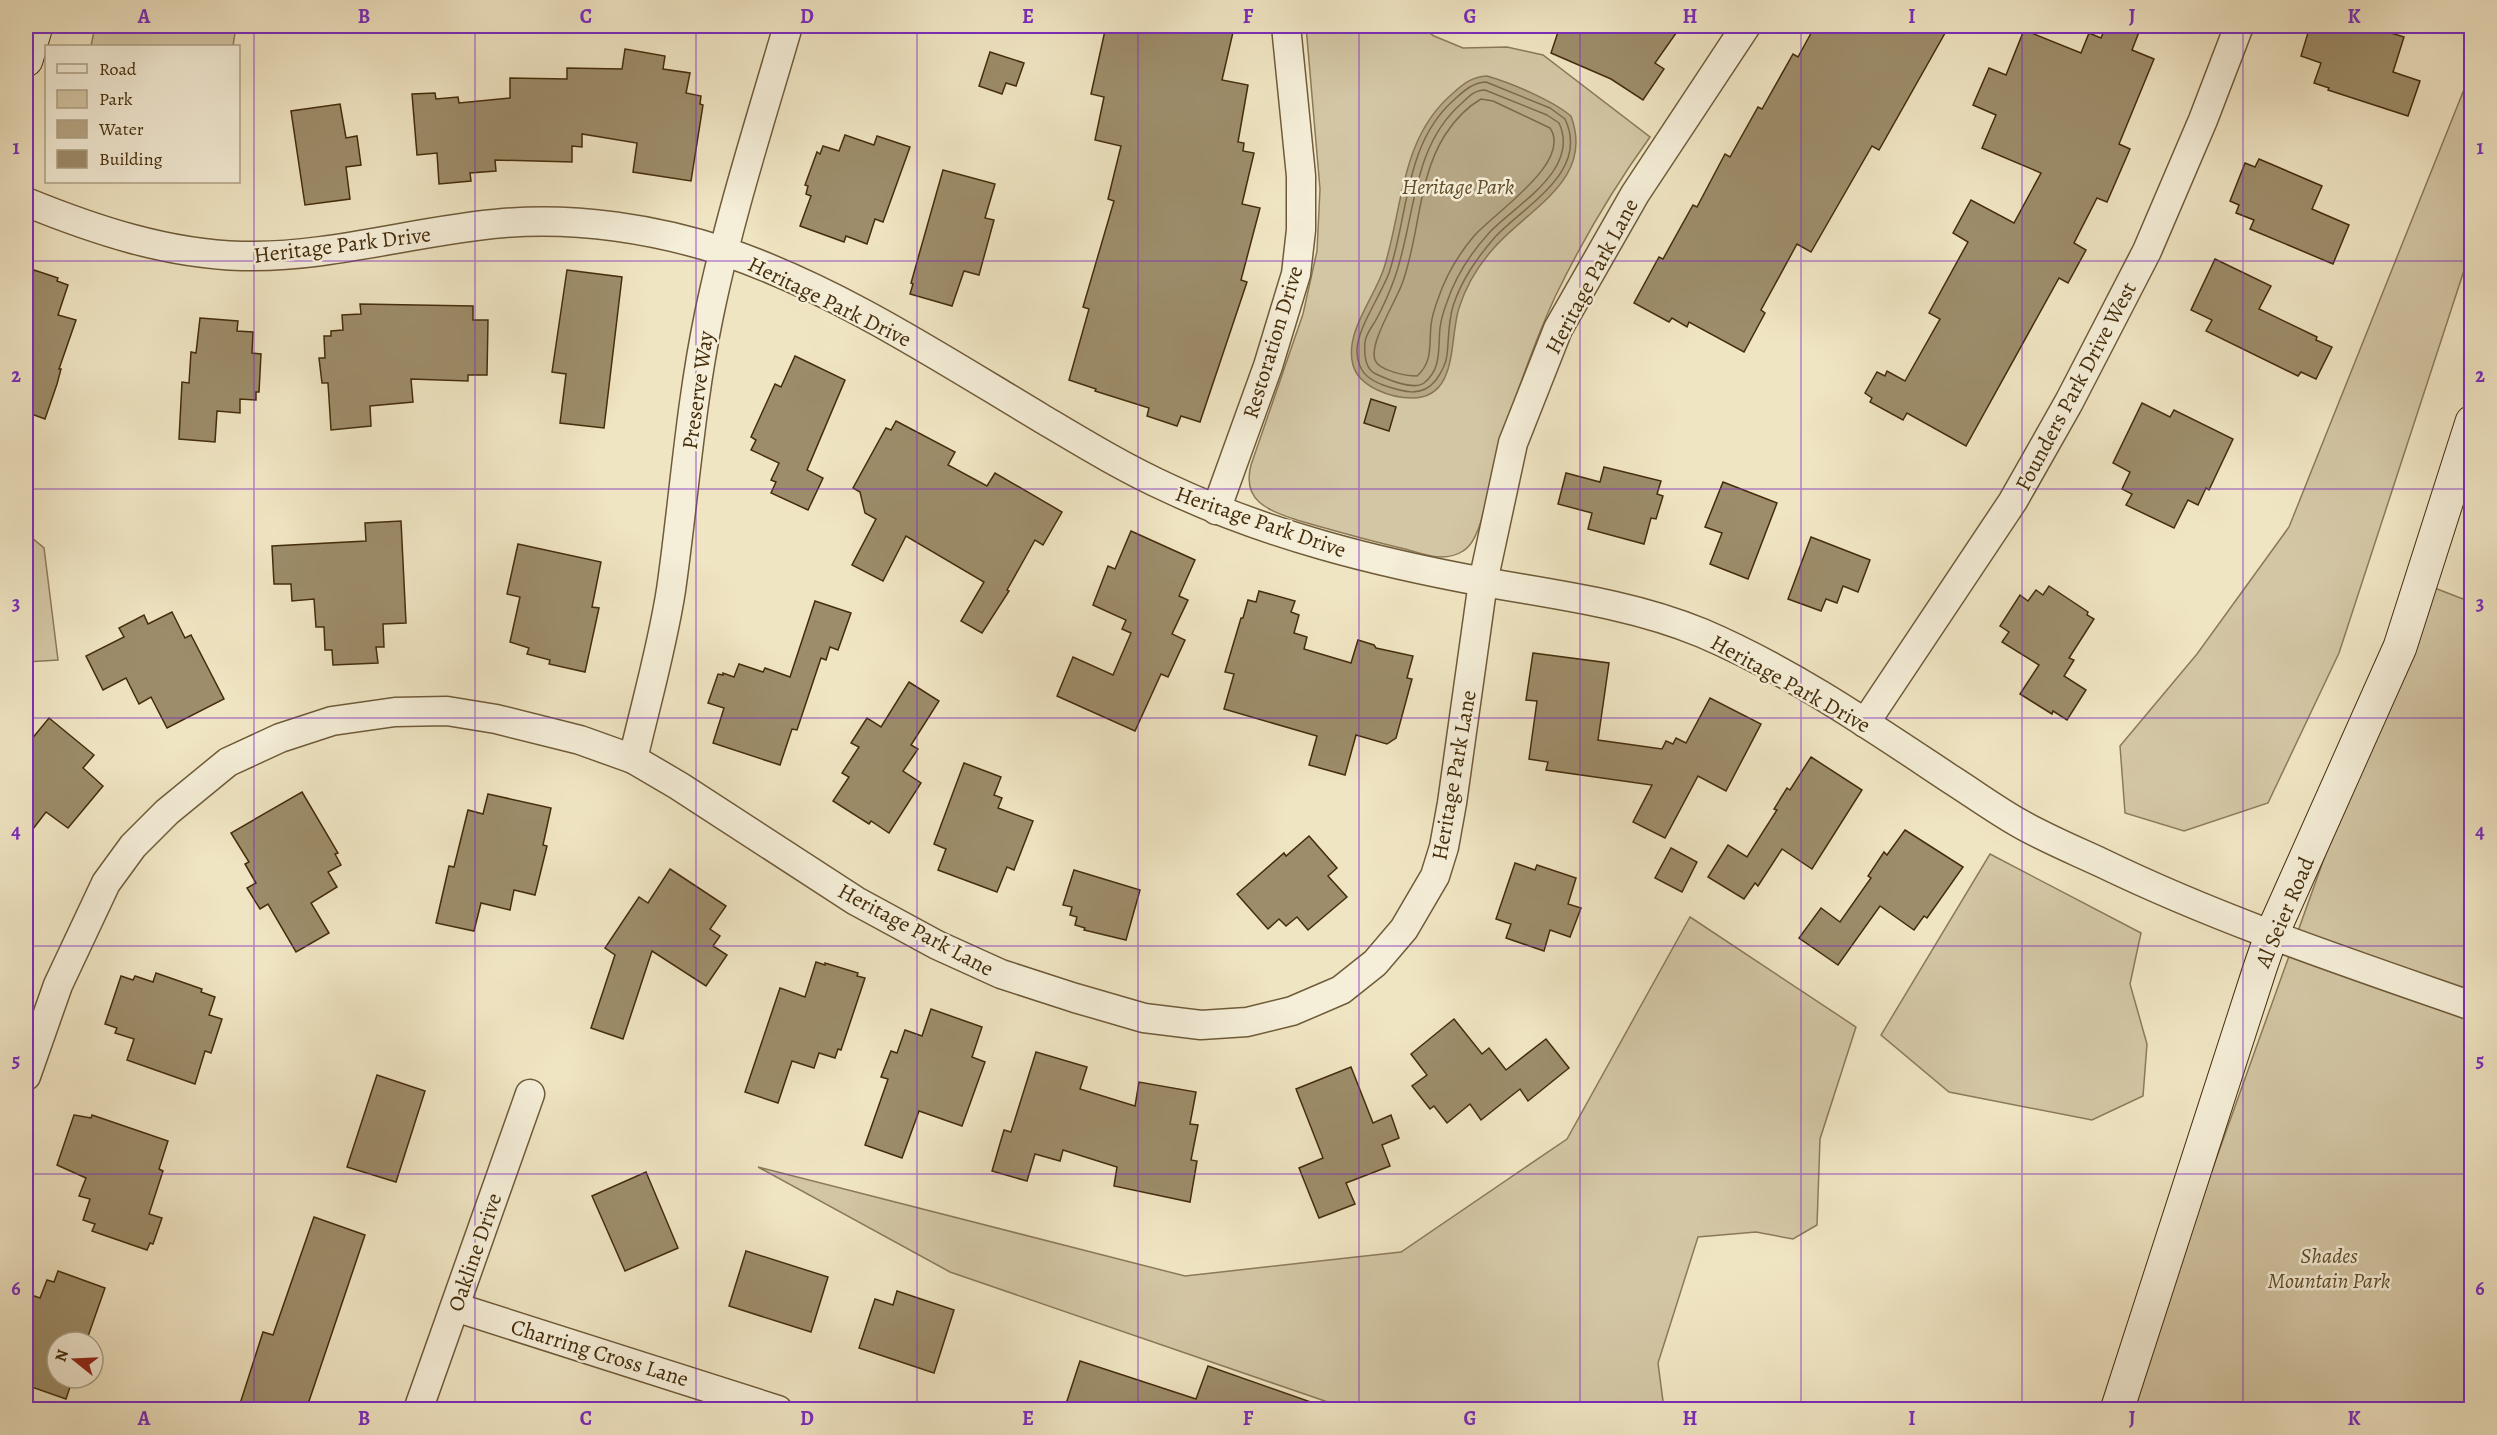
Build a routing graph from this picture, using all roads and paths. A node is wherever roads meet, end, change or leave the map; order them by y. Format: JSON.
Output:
{"nodes":[{"id":1,"x":36,"y":26,"type":"edge"},
{"id":2,"x":788,"y":26,"type":"edge"},
{"id":3,"x":1286,"y":26,"type":"edge"},
{"id":4,"x":1746,"y":26,"type":"edge"},
{"id":5,"x":2239,"y":26,"type":"edge"},
{"id":6,"x":26,"y":60,"type":"edge"},
{"id":7,"x":26,"y":202,"type":"edge"},
{"id":8,"x":724,"y":252,"type":"junction"},
{"id":9,"x":2472,"y":422,"type":"edge"},
{"id":10,"x":1216,"y":510,"type":"junction"},
{"id":11,"x":1483,"y":582,"type":"junction"},
{"id":12,"x":1865,"y":723,"type":"junction"},
{"id":13,"x":633,"y":759,"type":"junction"},
{"id":14,"x":2271,"y":936,"type":"junction"},
{"id":15,"x":2472,"y":1006,"type":"edge"},
{"id":16,"x":26,"y":1076,"type":"edge"},
{"id":17,"x":530,"y":1094,"type":"dead end"},
{"id":18,"x":455,"y":1307,"type":"junction"},
{"id":19,"x":418,"y":1410,"type":"edge"},
{"id":20,"x":778,"y":1410,"type":"edge"},
{"id":21,"x":2117,"y":1410,"type":"edge"}],
"edges":[{"from":1,"to":6,"type":"street"},
{"from":2,"to":8,"type":"street","name":"Preserve Way"},
{"from":3,"to":10,"type":"street","name":"Restoration Drive"},
{"from":4,"to":11,"type":"street","name":"Heritage Park Lane"},
{"from":5,"to":12,"type":"street","name":"Founders Park Drive West"},
{"from":7,"to":8,"type":"street","name":"Heritage Park Drive"},
{"from":8,"to":10,"type":"street","name":"Heritage Park Drive"},
{"from":8,"to":13,"type":"street","name":"Preserve Way"},
{"from":9,"to":14,"type":"street","name":"Al Seier Road"},
{"from":10,"to":11,"type":"street","name":"Heritage Park Drive"},
{"from":11,"to":12,"type":"street","name":"Heritage Park Drive"},
{"from":11,"to":13,"type":"street","name":"Heritage Park Lane"},
{"from":12,"to":14,"type":"street","name":"Heritage Park Drive"},
{"from":13,"to":16,"type":"street","name":"Heritage Park Lane"},
{"from":14,"to":15,"type":"street","name":"Heritage Park Drive"},
{"from":14,"to":21,"type":"street","name":"Al Seier Road"},
{"from":17,"to":18,"type":"street","name":"Oakline Drive"},
{"from":18,"to":19,"type":"street","name":"Oakline Drive"},
{"from":18,"to":20,"type":"street","name":"Charring Cross Lane"}]}
